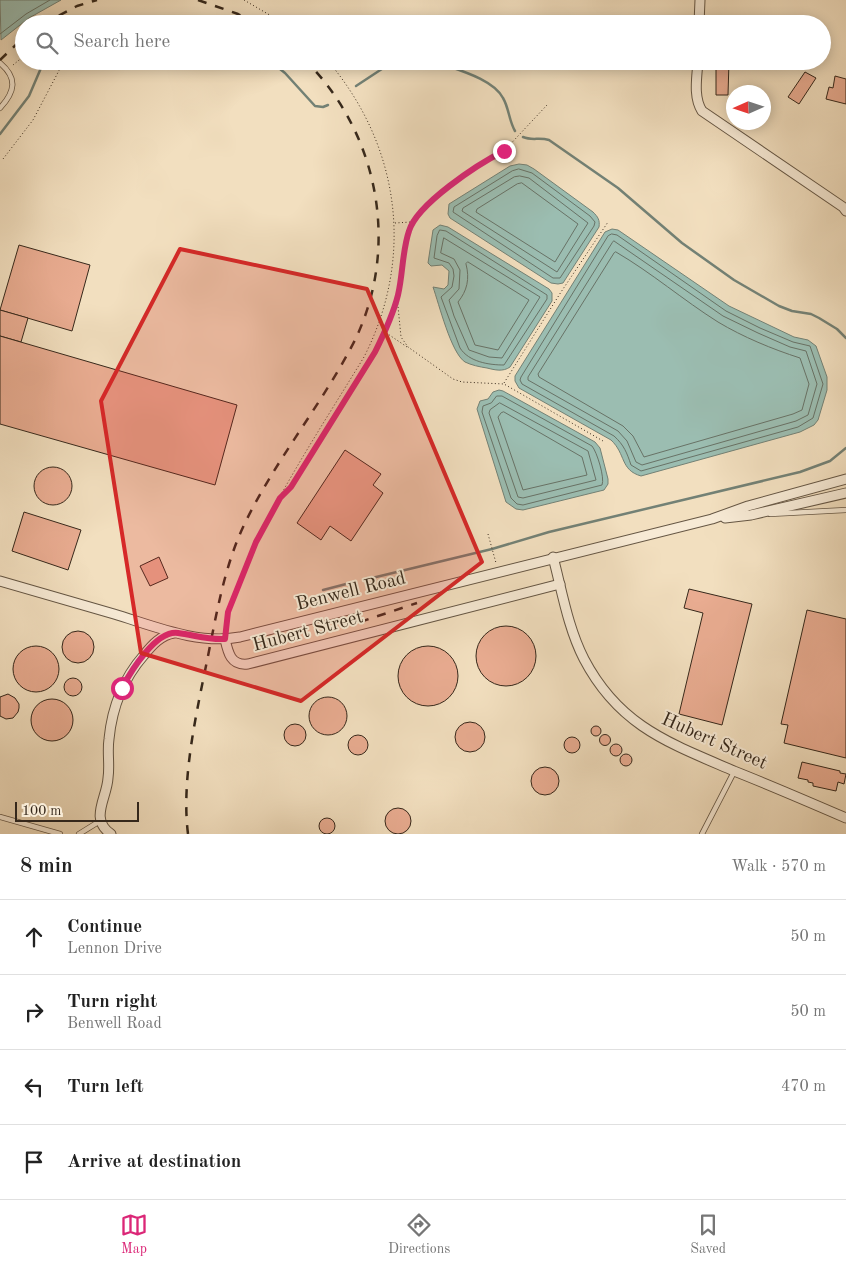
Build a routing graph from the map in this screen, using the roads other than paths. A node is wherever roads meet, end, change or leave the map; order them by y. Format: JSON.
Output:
{"nodes":[{"id":1,"x":700,"y":0,"type":"edge"},
{"id":2,"x":699,"y":15,"type":"edge"},
{"id":3,"x":0,"y":63,"type":"edge"},
{"id":4,"x":697,"y":70,"type":"edge"},
{"id":5,"x":0,"y":108,"type":"edge"},
{"id":6,"x":846,"y":211,"type":"edge"},
{"id":7,"x":846,"y":478,"type":"edge"},
{"id":8,"x":846,"y":493,"type":"edge"},
{"id":9,"x":846,"y":510,"type":"edge"},
{"id":10,"x":751,"y":515,"type":"junction"},
{"id":11,"x":712,"y":519,"type":"junction"},
{"id":12,"x":553,"y":558,"type":"junction"},
{"id":13,"x":0,"y":581,"type":"edge"},
{"id":14,"x":560,"y":584,"type":"junction"},
{"id":15,"x":176,"y":632,"type":"junction"},
{"id":16,"x":225,"y":639,"type":"junction"},
{"id":17,"x":734,"y":770,"type":"junction"},
{"id":18,"x":0,"y":817,"type":"edge"},
{"id":19,"x":846,"y":818,"type":"edge"},
{"id":20,"x":100,"y":822,"type":"junction"},
{"id":21,"x":60,"y":834,"type":"edge"},
{"id":22,"x":79,"y":834,"type":"edge"},
{"id":23,"x":111,"y":834,"type":"edge"},
{"id":24,"x":702,"y":834,"type":"edge"}],
"edges":[{"from":1,"to":2,"type":"street"},
{"from":3,"to":5,"type":"lane"},
{"from":4,"to":6,"type":"street"},
{"from":7,"to":11,"type":"street","name":"Benwell Road"},
{"from":8,"to":10,"type":"street","name":"Benwell Road"},
{"from":9,"to":10,"type":"lane","name":"Benwell Road"},
{"from":10,"to":11,"type":"street","name":"Benwell Road"},
{"from":11,"to":12,"type":"street","name":"Benwell Road"},
{"from":12,"to":14,"type":"street","name":"Hubert Street"},
{"from":12,"to":16,"type":"street","name":"Benwell Road"},
{"from":13,"to":15,"type":"street","name":"Benwell Road"},
{"from":14,"to":16,"type":"street","name":"Hubert Street"},
{"from":14,"to":17,"type":"street","name":"Hubert Street"},
{"from":15,"to":16,"type":"street","name":"Benwell Road"},
{"from":15,"to":20,"type":"street"},
{"from":17,"to":19,"type":"street","name":"Hubert Street"},
{"from":17,"to":24,"type":"lane"},
{"from":18,"to":21,"type":"lane"},
{"from":20,"to":22,"type":"lane"},
{"from":20,"to":23,"type":"street"}]}
